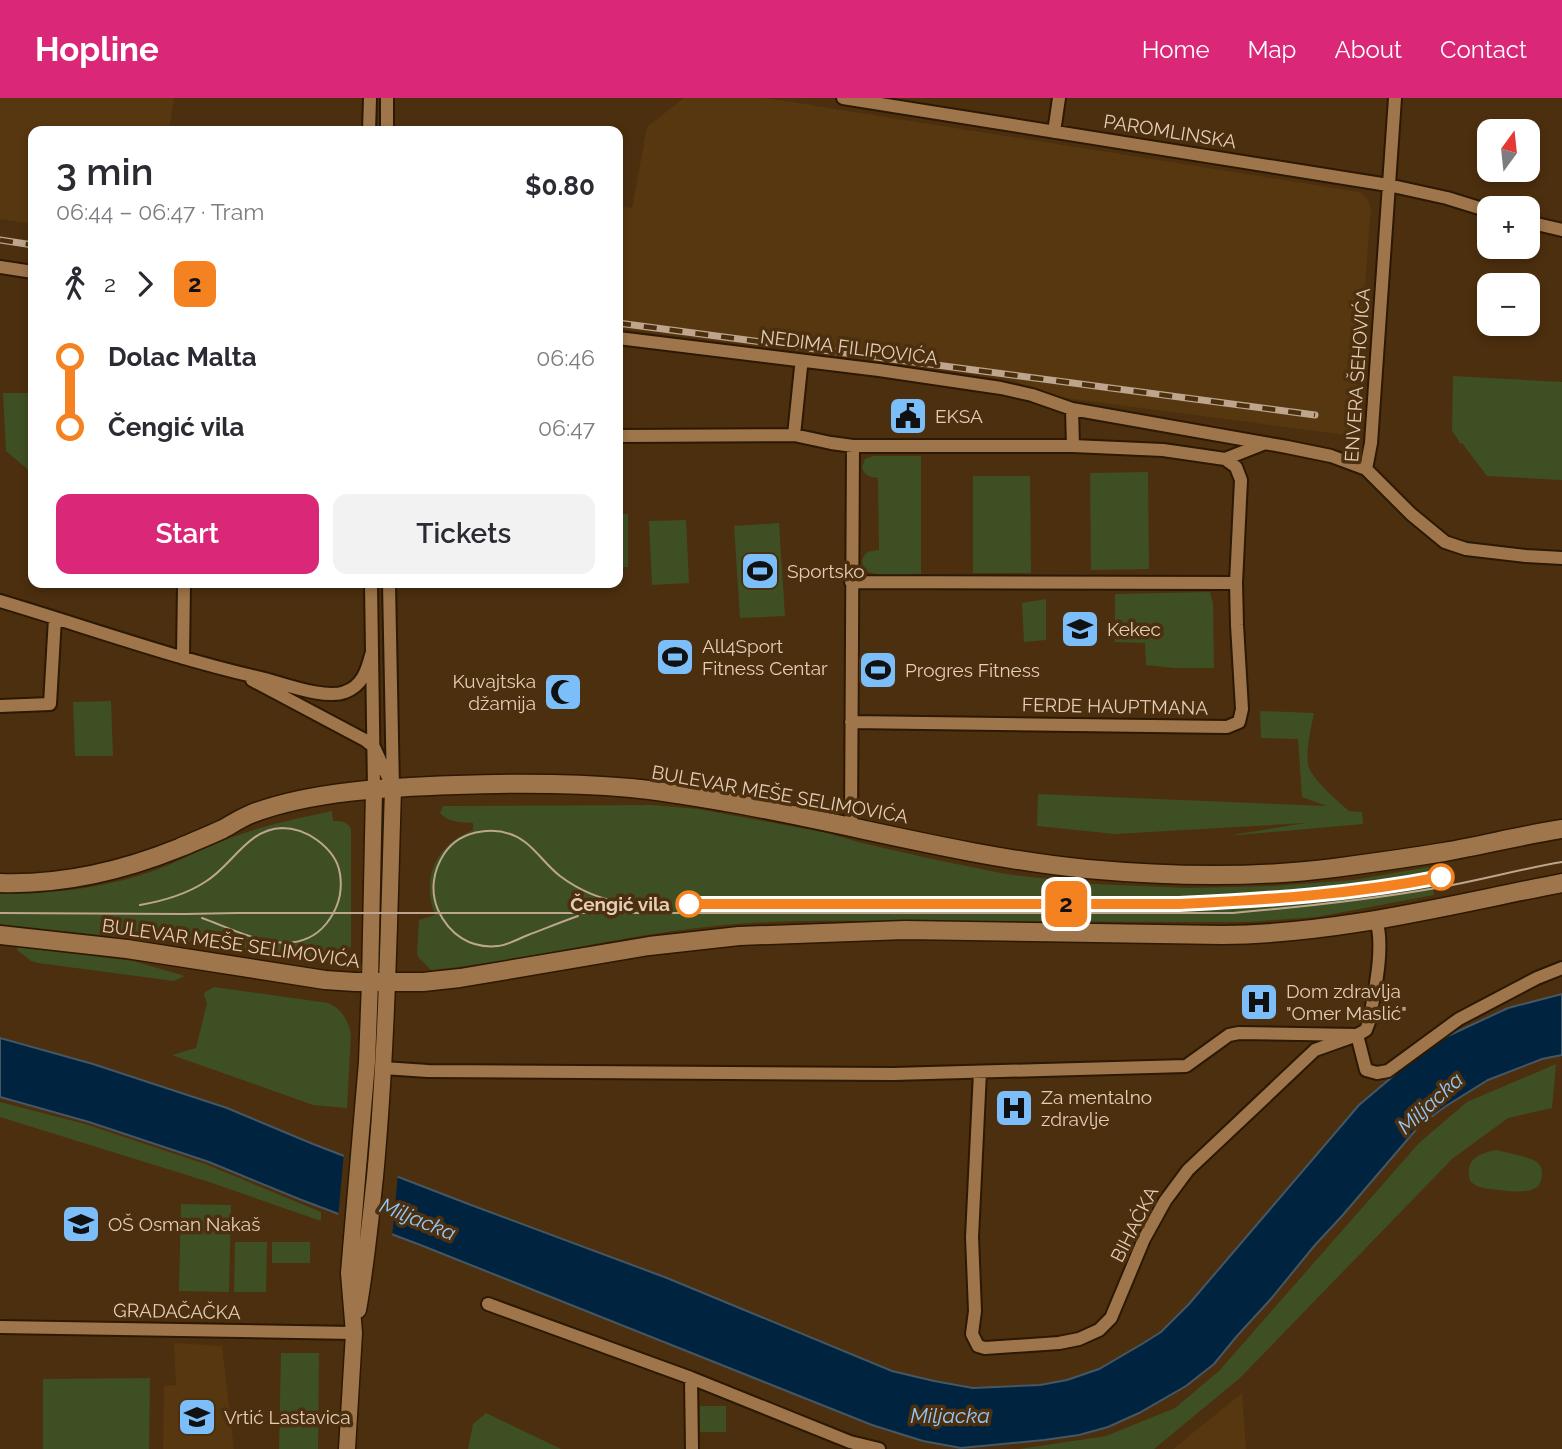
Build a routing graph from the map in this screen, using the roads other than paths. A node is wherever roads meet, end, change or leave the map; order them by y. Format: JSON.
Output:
{"nodes":[{"id":1,"x":370,"y":98,"type":"edge"},
{"id":2,"x":387,"y":98,"type":"edge"},
{"id":3,"x":843,"y":98,"type":"edge"},
{"id":4,"x":1059,"y":98,"type":"edge"},
{"id":5,"x":1395,"y":98,"type":"edge"},
{"id":6,"x":898,"y":103,"type":"edge"},
{"id":7,"x":369,"y":126,"type":"edge"},
{"id":8,"x":387,"y":126,"type":"edge"},
{"id":9,"x":1054,"y":132,"type":"junction"},
{"id":10,"x":1388,"y":185,"type":"junction"},
{"id":11,"x":1477,"y":207,"type":"edge"},
{"id":12,"x":1540,"y":225,"type":"edge"},
{"id":13,"x":1562,"y":230,"type":"edge"},
{"id":14,"x":0,"y":267,"type":"edge"},
{"id":15,"x":28,"y":271,"type":"edge"},
{"id":16,"x":623,"y":339,"type":"edge"},
{"id":17,"x":801,"y":367,"type":"dead end"},
{"id":18,"x":1072,"y":408,"type":"junction"},
{"id":19,"x":794,"y":435,"type":"junction"},
{"id":20,"x":623,"y":436,"type":"edge"},
{"id":21,"x":1265,"y":444,"type":"junction"},
{"id":22,"x":852,"y":446,"type":"junction"},
{"id":23,"x":1073,"y":446,"type":"junction"},
{"id":24,"x":1225,"y":459,"type":"junction"},
{"id":25,"x":1366,"y":469,"type":"junction"},
{"id":26,"x":1562,"y":558,"type":"edge"},
{"id":27,"x":851,"y":582,"type":"junction"},
{"id":28,"x":1237,"y":583,"type":"junction"},
{"id":29,"x":184,"y":588,"type":"edge"},
{"id":30,"x":371,"y":588,"type":"edge"},
{"id":31,"x":388,"y":588,"type":"edge"},
{"id":32,"x":0,"y":601,"type":"edge"},
{"id":33,"x":55,"y":618,"type":"junction"},
{"id":34,"x":371,"y":655,"type":"junction"},
{"id":35,"x":183,"y":658,"type":"junction"},
{"id":36,"x":244,"y":676,"type":"junction"},
{"id":37,"x":0,"y":706,"type":"edge"},
{"id":38,"x":851,"y":722,"type":"junction"},
{"id":39,"x":374,"y":747,"type":"junction"},
{"id":40,"x":393,"y":789,"type":"junction"},
{"id":41,"x":374,"y":790,"type":"junction"},
{"id":42,"x":850,"y":827,"type":"junction"},
{"id":43,"x":1562,"y":829,"type":"edge"},
{"id":44,"x":0,"y":883,"type":"edge"},
{"id":45,"x":1562,"y":883,"type":"edge"},
{"id":46,"x":1376,"y":920,"type":"junction"},
{"id":47,"x":0,"y":935,"type":"edge"},
{"id":48,"x":1562,"y":968,"type":"edge"},
{"id":49,"x":379,"y":982,"type":"junction"},
{"id":50,"x":1357,"y":1035,"type":"junction"},
{"id":51,"x":383,"y":1068,"type":"junction"},
{"id":52,"x":980,"y":1072,"type":"junction"},
{"id":53,"x":360,"y":1247,"type":"junction"},
{"id":54,"x":488,"y":1304,"type":"dead end"},
{"id":55,"x":0,"y":1327,"type":"edge"},
{"id":56,"x":354,"y":1333,"type":"junction"},
{"id":57,"x":691,"y":1378,"type":"junction"},
{"id":58,"x":346,"y":1449,"type":"edge"},
{"id":59,"x":692,"y":1449,"type":"edge"},
{"id":60,"x":879,"y":1449,"type":"edge"}],
"edges":[{"from":1,"to":7,"type":"street"},
{"from":2,"to":8,"type":"street"},
{"from":3,"to":6,"type":"street","name":"PAROMLINSKA"},
{"from":4,"to":9,"type":"street"},
{"from":5,"to":10,"type":"street","name":"ENVERA ŠEHOVIĆA"},
{"from":6,"to":9,"type":"street","name":"PAROMLINSKA"},
{"from":9,"to":10,"type":"street","name":"PAROMLINSKA"},
{"from":10,"to":11,"type":"street","name":"PAROMLINSKA"},
{"from":10,"to":25,"type":"street","name":"ENVERA ŠEHOVIĆA"},
{"from":12,"to":13,"type":"street"},
{"from":14,"to":15,"type":"street"},
{"from":16,"to":18,"type":"street","name":"NEDIMA FILIPOVIĆA"},
{"from":17,"to":19,"type":"street","name":"NEDIMA FILIPOVIĆA"},
{"from":18,"to":21,"type":"street","name":"NEDIMA FILIPOVIĆA"},
{"from":18,"to":23,"type":"street"},
{"from":19,"to":20,"type":"street"},
{"from":19,"to":22,"type":"street"},
{"from":21,"to":24,"type":"street"},
{"from":21,"to":25,"type":"street","name":"NEDIMA FILIPOVIĆA"},
{"from":22,"to":23,"type":"street"},
{"from":22,"to":27,"type":"street"},
{"from":23,"to":24,"type":"street"},
{"from":24,"to":28,"type":"street","name":"FERDE HAUPTMANA"},
{"from":25,"to":26,"type":"street","name":"ENVERA ŠEHOVIĆA"},
{"from":27,"to":28,"type":"street"},
{"from":27,"to":38,"type":"street"},
{"from":28,"to":38,"type":"street","name":"FERDE HAUPTMANA"},
{"from":29,"to":35,"type":"street"},
{"from":30,"to":34,"type":"street"},
{"from":31,"to":40,"type":"street"},
{"from":32,"to":33,"type":"street"},
{"from":33,"to":35,"type":"street"},
{"from":33,"to":37,"type":"street"},
{"from":34,"to":36,"type":"street"},
{"from":34,"to":39,"type":"street"},
{"from":35,"to":36,"type":"street"},
{"from":36,"to":39,"type":"street"},
{"from":38,"to":42,"type":"street"},
{"from":39,"to":40,"type":"street"},
{"from":39,"to":41,"type":"street"},
{"from":40,"to":41,"type":"main road","name":"BULEVAR MEŠE SELIMOVIĆA"},
{"from":40,"to":42,"type":"main road","name":"BULEVAR MEŠE SELIMOVIĆA"},
{"from":40,"to":49,"type":"street"},
{"from":41,"to":44,"type":"main road","name":"BULEVAR MEŠE SELIMOVIĆA"},
{"from":41,"to":49,"type":"street"},
{"from":42,"to":43,"type":"main road","name":"BULEVAR MEŠE SELIMOVIĆA"},
{"from":45,"to":46,"type":"main road","name":"BULEVAR MEŠE SELIMOVIĆA"},
{"from":46,"to":49,"type":"main road","name":"BULEVAR MEŠE SELIMOVIĆA"},
{"from":46,"to":50,"type":"street"},
{"from":47,"to":49,"type":"main road","name":"BULEVAR MEŠE SELIMOVIĆA"},
{"from":48,"to":50,"type":"street"},
{"from":49,"to":51,"type":"street"},
{"from":49,"to":53,"type":"street"},
{"from":50,"to":52,"type":"street"},
{"from":50,"to":52,"type":"street","name":"BIHAĆKA"},
{"from":51,"to":52,"type":"street"},
{"from":51,"to":53,"type":"street"},
{"from":53,"to":56,"type":"street"},
{"from":54,"to":57,"type":"street"},
{"from":55,"to":56,"type":"street","name":"GRADAČAČKA"},
{"from":56,"to":58,"type":"street"},
{"from":57,"to":59,"type":"street"},
{"from":57,"to":60,"type":"street"}]}
